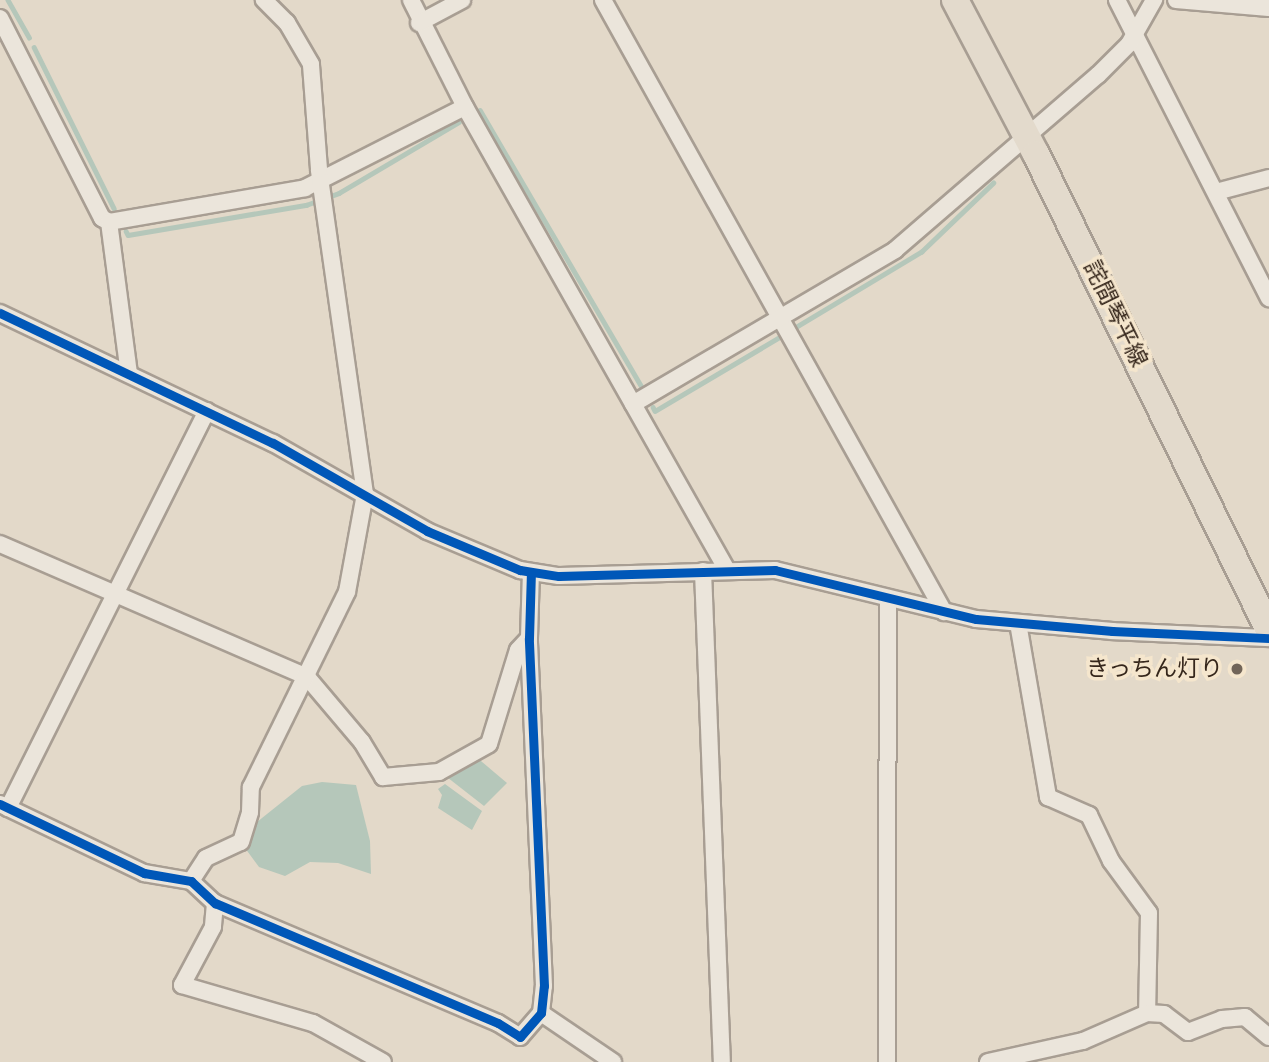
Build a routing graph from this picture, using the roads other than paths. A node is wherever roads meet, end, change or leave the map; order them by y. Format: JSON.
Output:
{"nodes":[{"id":1,"x":264,"y":0,"type":"edge"},
{"id":2,"x":411,"y":0,"type":"edge"},
{"id":3,"x":462,"y":0,"type":"edge"},
{"id":4,"x":603,"y":0,"type":"edge"},
{"id":5,"x":955,"y":0,"type":"edge"},
{"id":6,"x":1117,"y":0,"type":"edge"},
{"id":7,"x":1154,"y":0,"type":"edge"},
{"id":8,"x":1176,"y":0,"type":"edge"},
{"id":9,"x":1269,"y":8,"type":"edge"},
{"id":10,"x":0,"y":18,"type":"edge"},
{"id":11,"x":419,"y":23,"type":"junction"},
{"id":12,"x":1135,"y":35,"type":"junction"},
{"id":13,"x":465,"y":107,"type":"junction"},
{"id":14,"x":1029,"y":139,"type":"junction"},
{"id":15,"x":1269,"y":178,"type":"edge"},
{"id":16,"x":322,"y":185,"type":"junction"},
{"id":17,"x":1216,"y":192,"type":"junction"},
{"id":18,"x":109,"y":222,"type":"junction"},
{"id":19,"x":1269,"y":298,"type":"edge"},
{"id":20,"x":0,"y":314,"type":"edge"},
{"id":21,"x":782,"y":320,"type":"junction"},
{"id":22,"x":129,"y":373,"type":"junction"},
{"id":23,"x":633,"y":404,"type":"junction"},
{"id":24,"x":207,"y":411,"type":"junction"},
{"id":25,"x":365,"y":494,"type":"junction"},
{"id":26,"x":0,"y":544,"type":"edge"},
{"id":27,"x":727,"y":570,"type":"junction"},
{"id":28,"x":703,"y":571,"type":"junction"},
{"id":29,"x":531,"y":572,"type":"junction"},
{"id":30,"x":116,"y":596,"type":"junction"},
{"id":31,"x":888,"y":598,"type":"junction"},
{"id":32,"x":944,"y":612,"type":"junction"},
{"id":33,"x":1018,"y":623,"type":"junction"},
{"id":34,"x":1269,"y":630,"type":"edge"},
{"id":35,"x":529,"y":638,"type":"junction"},
{"id":36,"x":1269,"y":638,"type":"edge"},
{"id":37,"x":307,"y":677,"type":"junction"},
{"id":38,"x":4,"y":806,"type":"edge"},
{"id":39,"x":191,"y":881,"type":"junction"},
{"id":40,"x":215,"y":903,"type":"junction"},
{"id":41,"x":541,"y":1013,"type":"junction"},
{"id":42,"x":1147,"y":1013,"type":"junction"},
{"id":43,"x":1269,"y":1037,"type":"edge"},
{"id":44,"x":383,"y":1062,"type":"edge"},
{"id":45,"x":613,"y":1062,"type":"edge"},
{"id":46,"x":722,"y":1062,"type":"edge"},
{"id":47,"x":887,"y":1062,"type":"edge"},
{"id":48,"x":988,"y":1062,"type":"edge"}],
"edges":[{"from":1,"to":16,"type":"street"},
{"from":2,"to":11,"type":"street"},
{"from":3,"to":11,"type":"street"},
{"from":4,"to":21,"type":"street"},
{"from":5,"to":14,"type":"main road","name":"詫間琴平線"},
{"from":6,"to":12,"type":"street"},
{"from":7,"to":12,"type":"street"},
{"from":8,"to":9,"type":"street"},
{"from":10,"to":18,"type":"street"},
{"from":11,"to":13,"type":"street"},
{"from":12,"to":14,"type":"street"},
{"from":12,"to":17,"type":"street"},
{"from":13,"to":16,"type":"street"},
{"from":13,"to":23,"type":"street"},
{"from":14,"to":21,"type":"street"},
{"from":14,"to":34,"type":"main road","name":"詫間琴平線"},
{"from":15,"to":17,"type":"street"},
{"from":16,"to":18,"type":"street"},
{"from":16,"to":25,"type":"street"},
{"from":17,"to":19,"type":"street"},
{"from":18,"to":22,"type":"street"},
{"from":20,"to":22,"type":"street"},
{"from":21,"to":23,"type":"street"},
{"from":21,"to":32,"type":"street"},
{"from":22,"to":24,"type":"street"},
{"from":23,"to":27,"type":"street"},
{"from":24,"to":25,"type":"street"},
{"from":24,"to":30,"type":"street"},
{"from":25,"to":29,"type":"street"},
{"from":25,"to":37,"type":"street"},
{"from":26,"to":30,"type":"street"},
{"from":27,"to":28,"type":"street"},
{"from":27,"to":31,"type":"street"},
{"from":28,"to":29,"type":"street"},
{"from":28,"to":46,"type":"street"},
{"from":29,"to":35,"type":"street"},
{"from":30,"to":37,"type":"street"},
{"from":30,"to":38,"type":"street"},
{"from":31,"to":32,"type":"street"},
{"from":31,"to":47,"type":"street"},
{"from":32,"to":33,"type":"street"},
{"from":33,"to":36,"type":"street"},
{"from":33,"to":42,"type":"street"},
{"from":35,"to":37,"type":"street"},
{"from":35,"to":41,"type":"street"},
{"from":37,"to":39,"type":"street"},
{"from":38,"to":39,"type":"street"},
{"from":39,"to":40,"type":"street"},
{"from":40,"to":41,"type":"street"},
{"from":40,"to":44,"type":"street"},
{"from":41,"to":45,"type":"street"},
{"from":42,"to":43,"type":"street"},
{"from":42,"to":48,"type":"street"}]}
